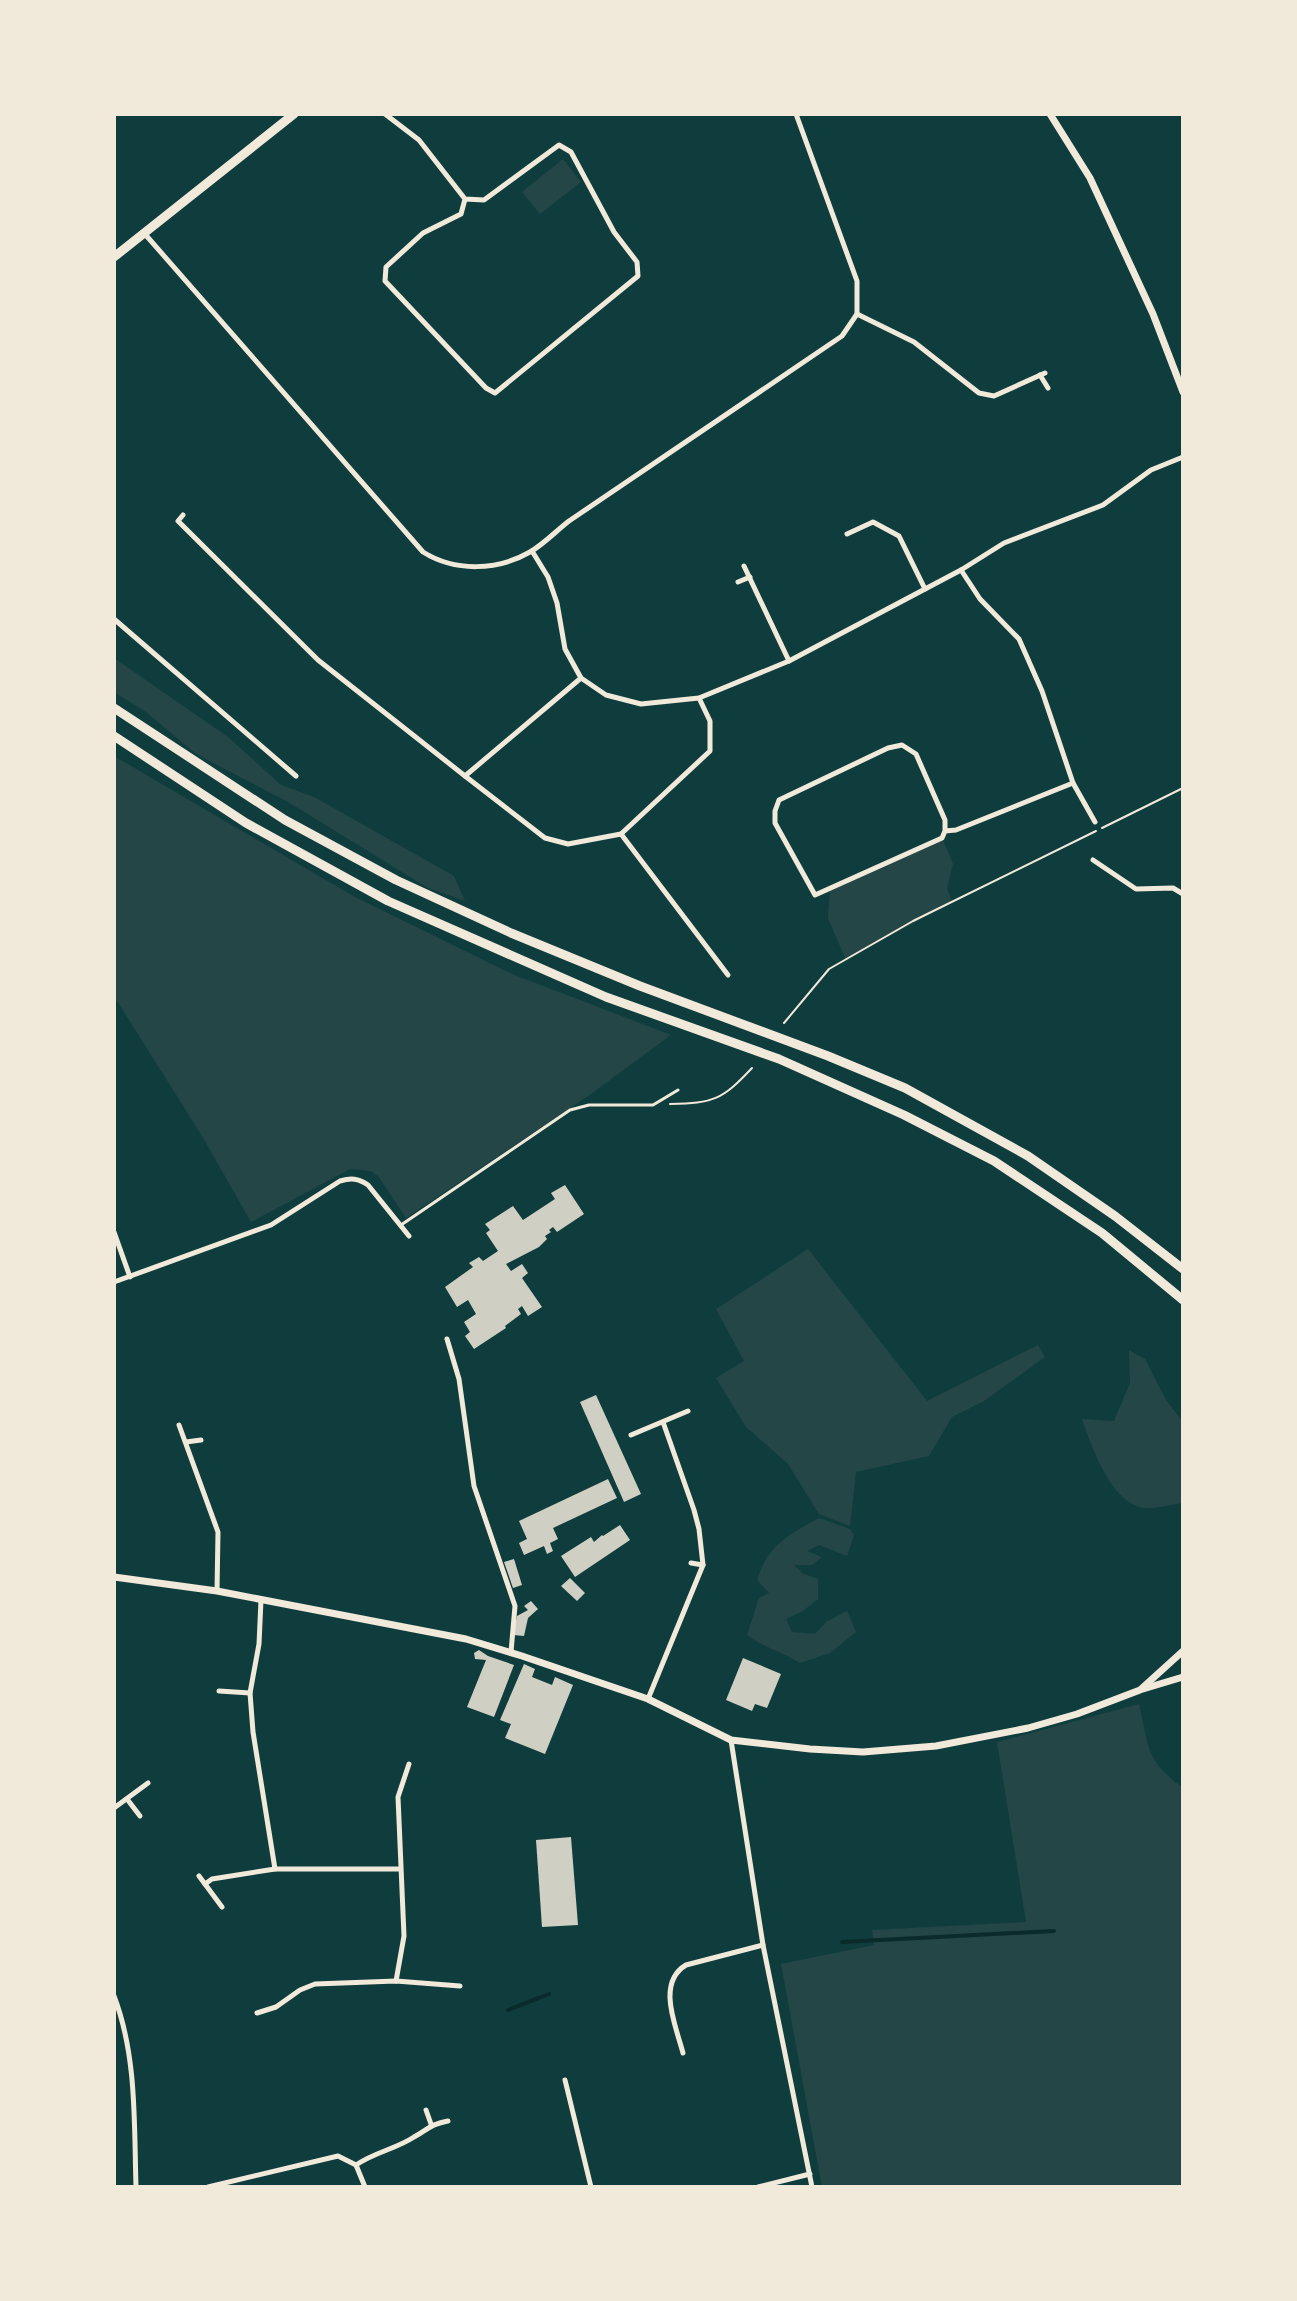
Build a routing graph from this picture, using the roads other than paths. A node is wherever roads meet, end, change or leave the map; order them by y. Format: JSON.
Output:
{"nodes":[{"id":1,"x":294,"y":114,"type":"edge"},
{"id":2,"x":385,"y":114,"type":"edge"},
{"id":3,"x":796,"y":114,"type":"edge"},
{"id":4,"x":1050,"y":114,"type":"edge"},
{"id":5,"x":465,"y":199,"type":"junction"},
{"id":6,"x":144,"y":233,"type":"junction"},
{"id":7,"x":114,"y":257,"type":"edge"},
{"id":8,"x":857,"y":314,"type":"junction"},
{"id":9,"x":1048,"y":388,"type":"dead end"},
{"id":10,"x":1183,"y":392,"type":"edge"},
{"id":11,"x":1183,"y":457,"type":"edge"},
{"id":12,"x":183,"y":515,"type":"dead end"},
{"id":13,"x":847,"y":534,"type":"dead end"},
{"id":14,"x":532,"y":551,"type":"junction"},
{"id":15,"x":744,"y":566,"type":"dead end"},
{"id":16,"x":961,"y":570,"type":"junction"},
{"id":17,"x":750,"y":577,"type":"junction"},
{"id":18,"x":738,"y":582,"type":"dead end"},
{"id":19,"x":925,"y":589,"type":"junction"},
{"id":20,"x":114,"y":619,"type":"edge"},
{"id":21,"x":789,"y":661,"type":"junction"},
{"id":22,"x":581,"y":678,"type":"junction"},
{"id":23,"x":699,"y":698,"type":"junction"},
{"id":24,"x":114,"y":708,"type":"edge"},
{"id":25,"x":114,"y":736,"type":"edge"},
{"id":26,"x":296,"y":776,"type":"dead end"},
{"id":27,"x":465,"y":776,"type":"junction"},
{"id":28,"x":1073,"y":783,"type":"junction"},
{"id":29,"x":1095,"y":822,"type":"dead end"},
{"id":30,"x":945,"y":831,"type":"junction"},
{"id":31,"x":621,"y":834,"type":"junction"},
{"id":32,"x":1093,"y":860,"type":"dead end"},
{"id":33,"x":1183,"y":894,"type":"edge"},
{"id":34,"x":728,"y":975,"type":"dead end"},
{"id":35,"x":678,"y":1090,"type":"dead end"},
{"id":36,"x":401,"y":1225,"type":"junction"},
{"id":37,"x":114,"y":1232,"type":"edge"},
{"id":38,"x":409,"y":1236,"type":"dead end"},
{"id":39,"x":1183,"y":1269,"type":"edge"},
{"id":40,"x":130,"y":1277,"type":"junction"},
{"id":41,"x":114,"y":1282,"type":"edge"},
{"id":42,"x":1183,"y":1300,"type":"edge"},
{"id":43,"x":447,"y":1339,"type":"dead end"},
{"id":44,"x":688,"y":1411,"type":"dead end"},
{"id":45,"x":663,"y":1422,"type":"junction"},
{"id":46,"x":179,"y":1425,"type":"dead end"},
{"id":47,"x":631,"y":1435,"type":"dead end"},
{"id":48,"x":201,"y":1440,"type":"dead end"},
{"id":49,"x":186,"y":1442,"type":"junction"},
{"id":50,"x":691,"y":1563,"type":"dead end"},
{"id":51,"x":703,"y":1565,"type":"junction"},
{"id":52,"x":114,"y":1577,"type":"edge"},
{"id":53,"x":217,"y":1591,"type":"junction"},
{"id":54,"x":261,"y":1600,"type":"junction"},
{"id":55,"x":1183,"y":1651,"type":"edge"},
{"id":56,"x":511,"y":1653,"type":"junction"},
{"id":57,"x":1183,"y":1677,"type":"edge"},
{"id":58,"x":1140,"y":1690,"type":"junction"},
{"id":59,"x":219,"y":1691,"type":"dead end"},
{"id":60,"x":250,"y":1693,"type":"junction"},
{"id":61,"x":648,"y":1699,"type":"junction"},
{"id":62,"x":731,"y":1740,"type":"junction"},
{"id":63,"x":409,"y":1764,"type":"dead end"},
{"id":64,"x":148,"y":1783,"type":"dead end"},
{"id":65,"x":127,"y":1799,"type":"junction"},
{"id":66,"x":114,"y":1808,"type":"edge"},
{"id":67,"x":140,"y":1816,"type":"dead end"},
{"id":68,"x":275,"y":1869,"type":"junction"},
{"id":69,"x":399,"y":1869,"type":"junction"},
{"id":70,"x":199,"y":1876,"type":"dead end"},
{"id":71,"x":205,"y":1884,"type":"junction"},
{"id":72,"x":222,"y":1907,"type":"dead end"},
{"id":73,"x":763,"y":1945,"type":"junction"},
{"id":74,"x":396,"y":1981,"type":"junction"},
{"id":75,"x":460,"y":1986,"type":"dead end"},
{"id":76,"x":114,"y":1996,"type":"edge"},
{"id":77,"x":257,"y":2013,"type":"dead end"},
{"id":78,"x":683,"y":2053,"type":"dead end"},
{"id":79,"x":565,"y":2080,"type":"dead end"},
{"id":80,"x":426,"y":2110,"type":"dead end"},
{"id":81,"x":448,"y":2121,"type":"dead end"},
{"id":82,"x":431,"y":2124,"type":"junction"},
{"id":83,"x":356,"y":2165,"type":"junction"},
{"id":84,"x":810,"y":2174,"type":"junction"},
{"id":85,"x":136,"y":2187,"type":"edge"},
{"id":86,"x":208,"y":2187,"type":"edge"},
{"id":87,"x":365,"y":2187,"type":"edge"},
{"id":88,"x":591,"y":2187,"type":"edge"},
{"id":89,"x":758,"y":2187,"type":"edge"},
{"id":90,"x":812,"y":2187,"type":"edge"}],
"edges":[{"from":1,"to":6,"type":"main road"},
{"from":2,"to":5,"type":"street"},
{"from":3,"to":8,"type":"street"},
{"from":4,"to":10,"type":"street"},
{"from":5,"to":5,"type":"street"},
{"from":6,"to":7,"type":"main road"},
{"from":6,"to":14,"type":"street"},
{"from":8,"to":9,"type":"street"},
{"from":8,"to":14,"type":"street"},
{"from":11,"to":16,"type":"street"},
{"from":12,"to":27,"type":"street"},
{"from":13,"to":19,"type":"street"},
{"from":14,"to":22,"type":"street"},
{"from":15,"to":17,"type":"street"},
{"from":16,"to":19,"type":"street"},
{"from":16,"to":28,"type":"street"},
{"from":17,"to":18,"type":"street"},
{"from":17,"to":21,"type":"street"},
{"from":19,"to":21,"type":"street"},
{"from":20,"to":26,"type":"street"},
{"from":21,"to":23,"type":"street"},
{"from":22,"to":23,"type":"street"},
{"from":22,"to":27,"type":"street"},
{"from":23,"to":31,"type":"street"},
{"from":24,"to":39,"type":"main road"},
{"from":25,"to":42,"type":"main road"},
{"from":27,"to":31,"type":"street"},
{"from":28,"to":29,"type":"street"},
{"from":28,"to":30,"type":"street"},
{"from":30,"to":30,"type":"street"},
{"from":31,"to":34,"type":"street"},
{"from":32,"to":33,"type":"street"},
{"from":35,"to":36,"type":"lane"},
{"from":36,"to":38,"type":"street"},
{"from":36,"to":40,"type":"street"},
{"from":37,"to":40,"type":"street"},
{"from":40,"to":41,"type":"street"},
{"from":43,"to":56,"type":"street"},
{"from":44,"to":45,"type":"street"},
{"from":45,"to":47,"type":"street"},
{"from":45,"to":51,"type":"street"},
{"from":46,"to":49,"type":"street"},
{"from":48,"to":49,"type":"street"},
{"from":49,"to":53,"type":"street"},
{"from":50,"to":51,"type":"street"},
{"from":51,"to":61,"type":"street"},
{"from":52,"to":53,"type":"street"},
{"from":53,"to":54,"type":"street"},
{"from":54,"to":56,"type":"street"},
{"from":54,"to":60,"type":"street"},
{"from":55,"to":58,"type":"street"},
{"from":56,"to":61,"type":"street"},
{"from":57,"to":58,"type":"street"},
{"from":58,"to":62,"type":"street"},
{"from":59,"to":60,"type":"street"},
{"from":60,"to":68,"type":"street"},
{"from":61,"to":62,"type":"street"},
{"from":62,"to":73,"type":"street"},
{"from":63,"to":69,"type":"street"},
{"from":64,"to":65,"type":"street"},
{"from":65,"to":66,"type":"street"},
{"from":65,"to":67,"type":"street"},
{"from":68,"to":69,"type":"street"},
{"from":68,"to":71,"type":"street"},
{"from":69,"to":74,"type":"street"},
{"from":70,"to":71,"type":"street"},
{"from":71,"to":72,"type":"street"},
{"from":73,"to":78,"type":"street"},
{"from":73,"to":84,"type":"street"},
{"from":74,"to":75,"type":"street"},
{"from":74,"to":77,"type":"street"},
{"from":76,"to":85,"type":"street"},
{"from":79,"to":88,"type":"street"},
{"from":80,"to":82,"type":"street"},
{"from":81,"to":82,"type":"street"},
{"from":82,"to":83,"type":"street"},
{"from":83,"to":86,"type":"street"},
{"from":83,"to":87,"type":"street"},
{"from":84,"to":89,"type":"street"},
{"from":84,"to":90,"type":"street"}]}
